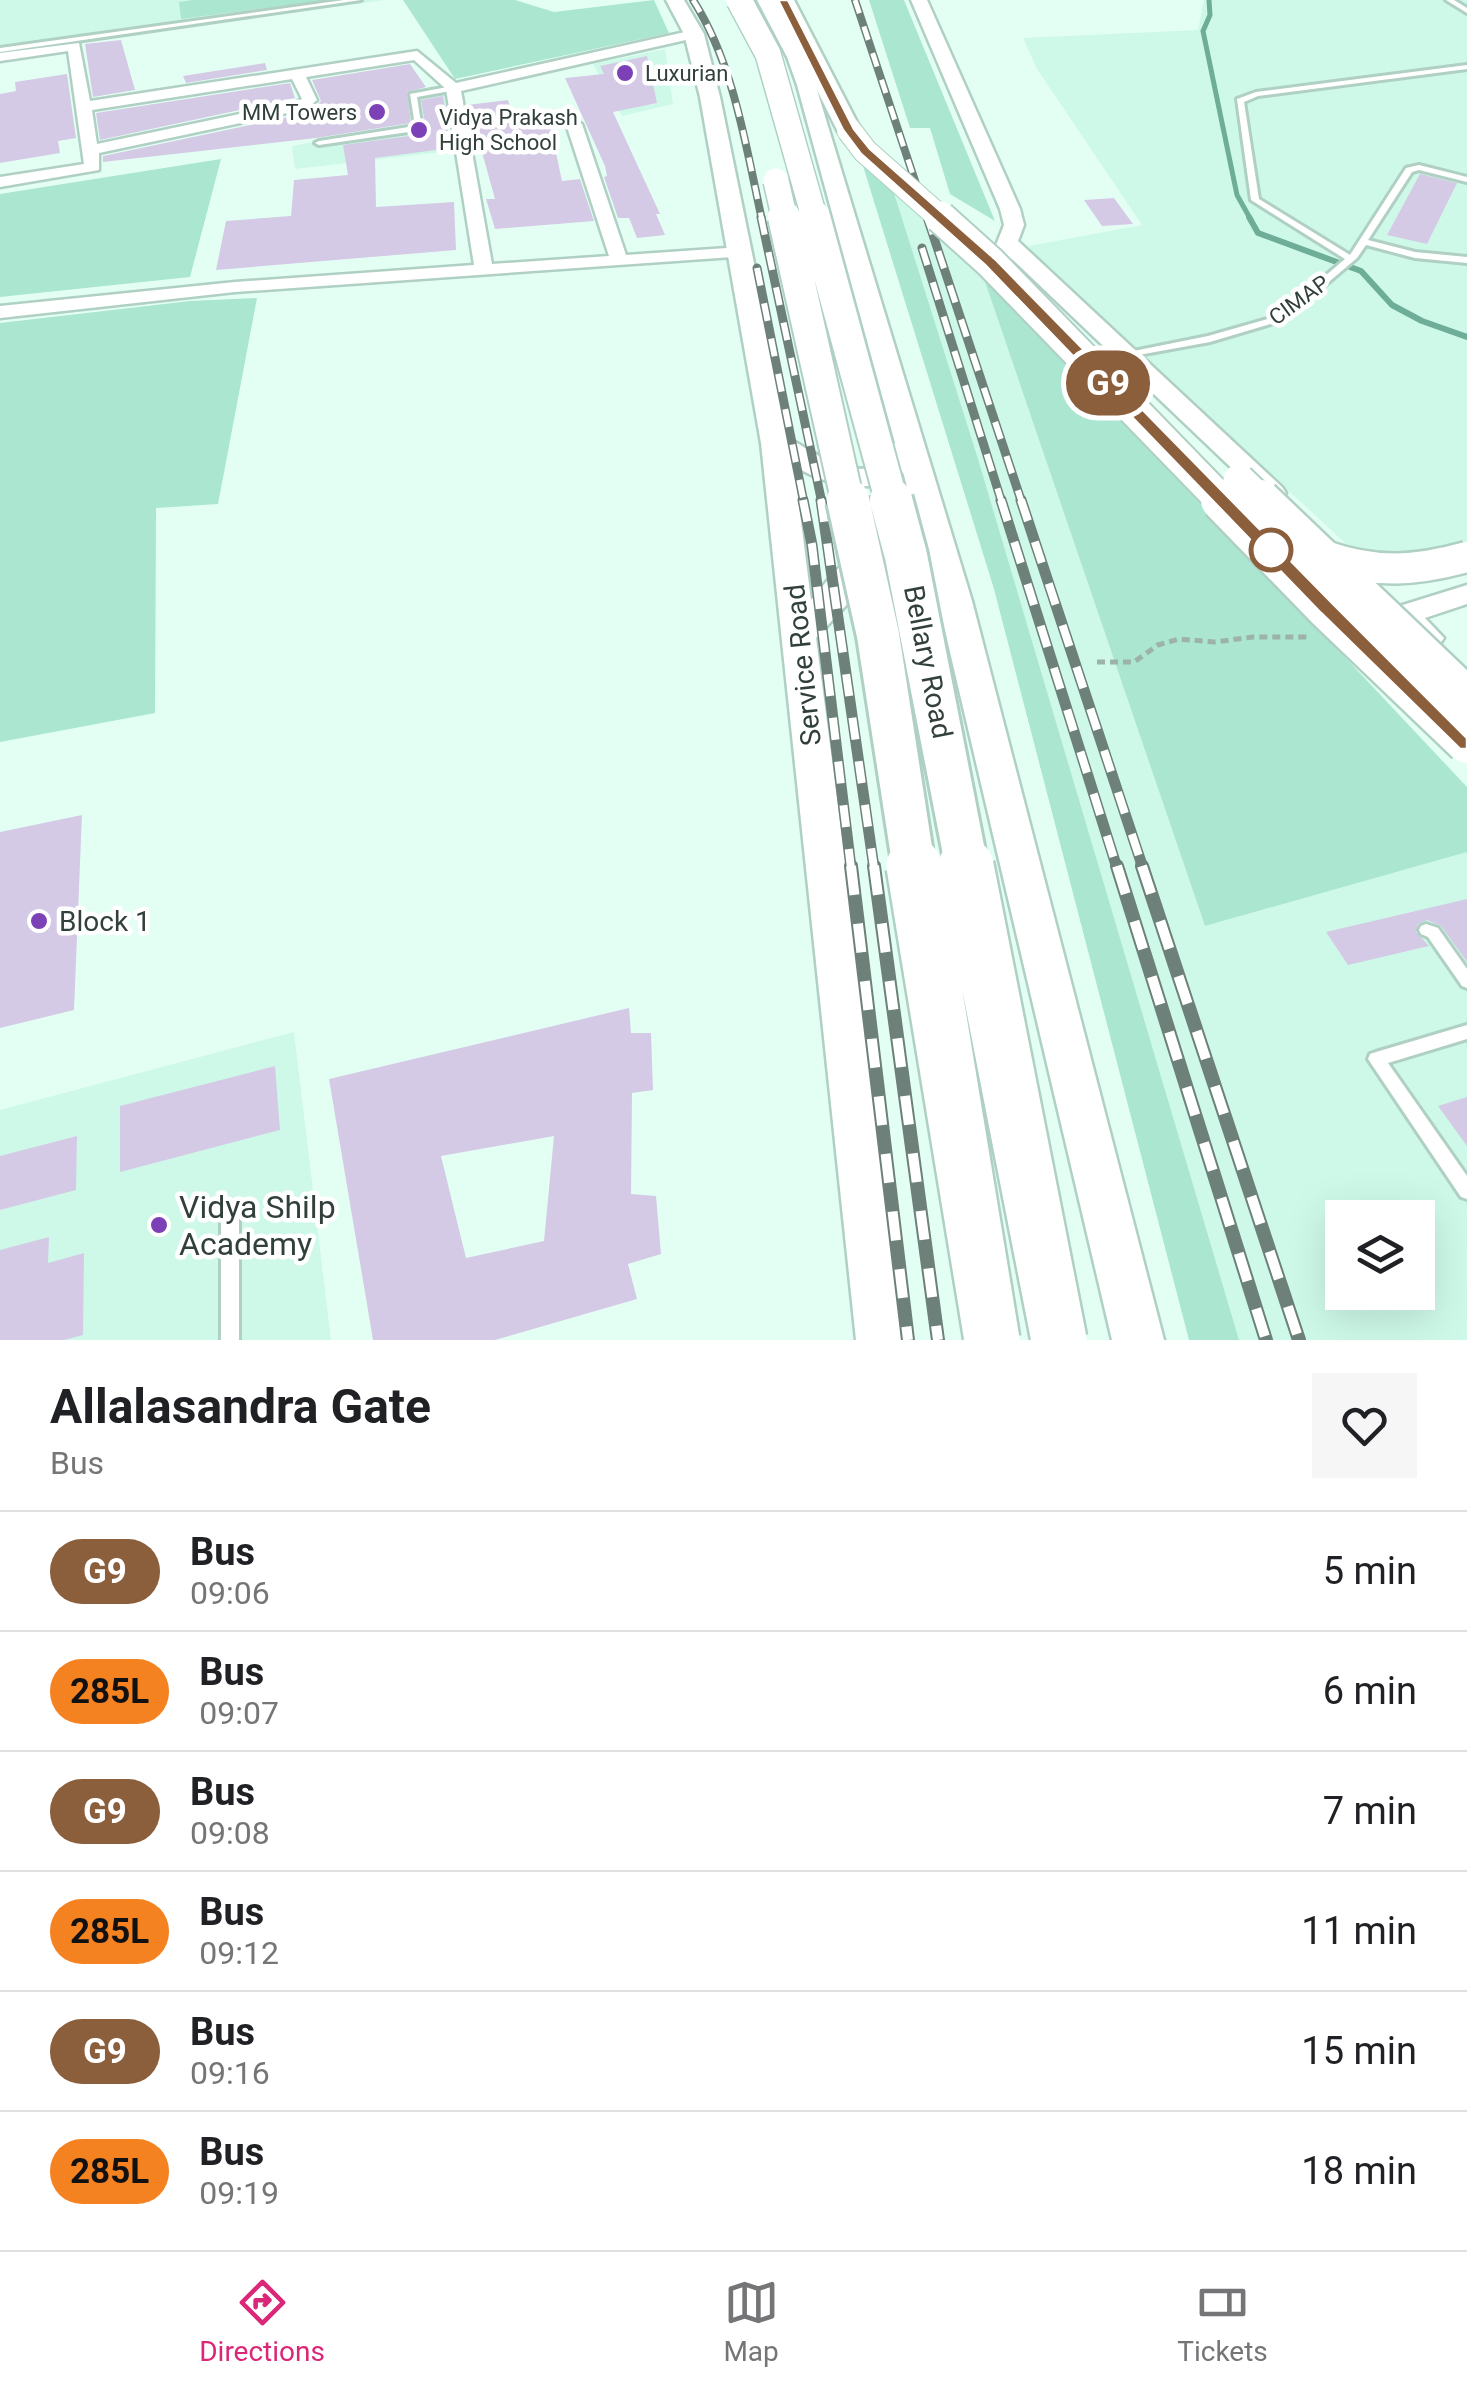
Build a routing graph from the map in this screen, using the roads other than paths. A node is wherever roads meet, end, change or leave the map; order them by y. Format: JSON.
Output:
{"nodes":[{"id":1,"x":358,"y":0,"type":"edge"},
{"id":2,"x":675,"y":0,"type":"edge"},
{"id":3,"x":739,"y":0,"type":"edge"},
{"id":4,"x":766,"y":0,"type":"edge"},
{"id":5,"x":783,"y":0,"type":"edge"},
{"id":6,"x":800,"y":0,"type":"edge"},
{"id":7,"x":919,"y":0,"type":"edge"},
{"id":8,"x":1449,"y":0,"type":"edge"},
{"id":9,"x":1467,"y":10,"type":"edge"},
{"id":10,"x":705,"y":17,"type":"edge"},
{"id":11,"x":0,"y":54,"type":"edge"},
{"id":12,"x":1467,"y":67,"type":"edge"},
{"id":13,"x":297,"y":74,"type":"junction"},
{"id":14,"x":453,"y":88,"type":"junction"},
{"id":15,"x":86,"y":106,"type":"junction"},
{"id":16,"x":574,"y":124,"type":"dead end"},
{"id":17,"x":856,"y":130,"type":"junction"},
{"id":18,"x":319,"y":142,"type":"dead end"},
{"id":19,"x":90,"y":150,"type":"junction"},
{"id":20,"x":1467,"y":180,"type":"edge"},
{"id":21,"x":0,"y":182,"type":"edge"},
{"id":22,"x":1008,"y":242,"type":"junction"},
{"id":23,"x":1365,"y":242,"type":"junction"},
{"id":24,"x":742,"y":252,"type":"junction"},
{"id":25,"x":1350,"y":260,"type":"junction"},
{"id":26,"x":1467,"y":260,"type":"edge"},
{"id":27,"x":620,"y":262,"type":"junction"},
{"id":28,"x":484,"y":270,"type":"junction"},
{"id":29,"x":0,"y":312,"type":"edge"},
{"id":30,"x":1125,"y":356,"type":"junction"},
{"id":31,"x":1079,"y":364,"type":"junction"},
{"id":32,"x":905,"y":436,"type":"junction"},
{"id":33,"x":776,"y":443,"type":"junction"},
{"id":34,"x":1313,"y":552,"type":"junction"},
{"id":35,"x":1467,"y":558,"type":"edge"},
{"id":36,"x":1467,"y":594,"type":"edge"},
{"id":37,"x":955,"y":601,"type":"junction"},
{"id":38,"x":1403,"y":614,"type":"junction"},
{"id":39,"x":801,"y":632,"type":"junction"},
{"id":40,"x":1339,"y":633,"type":"junction"},
{"id":41,"x":1467,"y":674,"type":"edge"},
{"id":42,"x":1467,"y":698,"type":"edge"},
{"id":43,"x":1467,"y":743,"type":"edge"},
{"id":44,"x":1467,"y":759,"type":"edge"},
{"id":45,"x":1426,"y":930,"type":"dead end"},
{"id":46,"x":1467,"y":981,"type":"edge"},
{"id":47,"x":1467,"y":1032,"type":"edge"},
{"id":48,"x":1467,"y":1191,"type":"edge"},
{"id":49,"x":230,"y":1218,"type":"dead end"},
{"id":50,"x":230,"y":1340,"type":"edge"},
{"id":51,"x":882,"y":1340,"type":"edge"},
{"id":52,"x":992,"y":1340,"type":"edge"},
{"id":53,"x":1060,"y":1340,"type":"edge"},
{"id":54,"x":1138,"y":1340,"type":"edge"}],
"edges":[{"from":1,"to":11,"type":"lane"},
{"from":2,"to":10,"type":"main road","name":"Service Road"},
{"from":3,"to":53,"type":"highway","name":"Bellary Road","bridge":true},
{"from":4,"to":32,"type":"main road"},
{"from":5,"to":17,"type":"main road"},
{"from":6,"to":17,"type":"main road"},
{"from":7,"to":22,"type":"street"},
{"from":8,"to":9,"type":"lane"},
{"from":10,"to":14,"type":"street"},
{"from":10,"to":24,"type":"main road","name":"Service Road"},
{"from":10,"to":52,"type":"highway","name":"Bellary Road","bridge":true},
{"from":11,"to":15,"type":"street"},
{"from":12,"to":25,"type":"lane"},
{"from":13,"to":14,"type":"street"},
{"from":13,"to":15,"type":"street"},
{"from":13,"to":19,"type":"street"},
{"from":14,"to":18,"type":"lane"},
{"from":14,"to":28,"type":"street"},
{"from":15,"to":19,"type":"street"},
{"from":16,"to":27,"type":"street"},
{"from":17,"to":34,"type":"main road","bridge":true},
{"from":17,"to":43,"type":"main road","bridge":true},
{"from":19,"to":21,"type":"street"},
{"from":20,"to":23,"type":"lane","name":"CIMAP"},
{"from":22,"to":30,"type":"street"},
{"from":22,"to":31,"type":"street"},
{"from":23,"to":25,"type":"lane","name":"CIMAP"},
{"from":23,"to":26,"type":"lane"},
{"from":24,"to":27,"type":"street"},
{"from":24,"to":33,"type":"main road","name":"Service Road"},
{"from":25,"to":30,"type":"lane","name":"CIMAP"},
{"from":27,"to":28,"type":"street"},
{"from":28,"to":29,"type":"street"},
{"from":30,"to":31,"type":"lane","name":"CIMAP"},
{"from":30,"to":38,"type":"street"},
{"from":31,"to":40,"type":"street"},
{"from":32,"to":33,"type":"main road"},
{"from":32,"to":37,"type":"main road"},
{"from":33,"to":39,"type":"main road","name":"Service Road"},
{"from":34,"to":35,"type":"street","bridge":true},
{"from":34,"to":42,"type":"main road","bridge":true},
{"from":36,"to":38,"type":"street"},
{"from":37,"to":39,"type":"main road"},
{"from":37,"to":54,"type":"main road"},
{"from":38,"to":40,"type":"street"},
{"from":38,"to":41,"type":"street"},
{"from":39,"to":51,"type":"main road","name":"Service Road"},
{"from":40,"to":44,"type":"street"},
{"from":45,"to":46,"type":"lane"},
{"from":47,"to":48,"type":"lane"},
{"from":49,"to":50,"type":"lane"}]}
